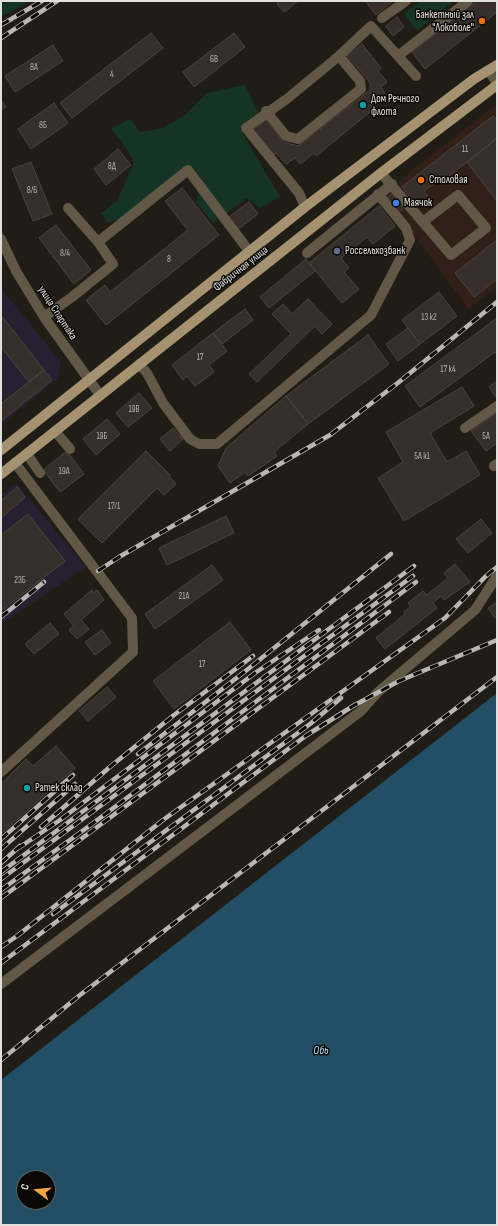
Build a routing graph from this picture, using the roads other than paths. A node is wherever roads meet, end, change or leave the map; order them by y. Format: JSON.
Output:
{"nodes":[{"id":1,"x":406,"y":1,"type":"edge"},
{"id":2,"x":468,"y":1,"type":"edge"},
{"id":3,"x":382,"y":18,"type":"dead end"},
{"id":4,"x":338,"y":56,"type":"junction"},
{"id":5,"x":398,"y":56,"type":"junction"},
{"id":6,"x":493,"y":68,"type":"edge"},
{"id":7,"x":416,"y":76,"type":"dead end"},
{"id":8,"x":497,"y":84,"type":"edge"},
{"id":9,"x":266,"y":111,"type":"junction"},
{"id":10,"x":381,"y":173,"type":"junction"},
{"id":11,"x":392,"y":184,"type":"junction"},
{"id":12,"x":378,"y":194,"type":"junction"},
{"id":13,"x":68,"y":208,"type":"dead end"},
{"id":14,"x":305,"y":208,"type":"junction"},
{"id":15,"x":424,"y":221,"type":"junction"},
{"id":16,"x":1,"y":239,"type":"edge"},
{"id":17,"x":98,"y":242,"type":"junction"},
{"id":18,"x":249,"y":251,"type":"junction"},
{"id":19,"x":307,"y":253,"type":"dead end"},
{"id":20,"x":44,"y":317,"type":"junction"},
{"id":21,"x":139,"y":364,"type":"junction"},
{"id":22,"x":88,"y":380,"type":"junction"},
{"id":23,"x":100,"y":395,"type":"junction"},
{"id":24,"x":497,"y":406,"type":"edge"},
{"id":25,"x":465,"y":428,"type":"dead end"},
{"id":26,"x":55,"y":431,"type":"junction"},
{"id":27,"x":70,"y":449,"type":"dead end"},
{"id":28,"x":1,"y":450,"type":"edge"},
{"id":29,"x":27,"y":454,"type":"junction"},
{"id":30,"x":15,"y":463,"type":"junction"},
{"id":31,"x":40,"y":473,"type":"dead end"},
{"id":32,"x":1,"y":474,"type":"edge"},
{"id":33,"x":497,"y":576,"type":"edge"},
{"id":34,"x":1,"y":772,"type":"edge"},
{"id":35,"x":1,"y":984,"type":"edge"}],
"edges":[{"from":1,"to":3,"type":"street"},
{"from":2,"to":5,"type":"street"},
{"from":4,"to":5,"type":"street"},
{"from":4,"to":9,"type":"street"},
{"from":4,"to":9,"type":"street"},
{"from":5,"to":7,"type":"street"},
{"from":6,"to":8,"type":"street"},
{"from":6,"to":14,"type":"main road","name":"Фабричная улица"},
{"from":8,"to":10,"type":"main road","name":"Фабричная улица"},
{"from":9,"to":14,"type":"street"},
{"from":10,"to":11,"type":"street"},
{"from":10,"to":21,"type":"main road","name":"Фабричная улица"},
{"from":11,"to":12,"type":"street"},
{"from":11,"to":15,"type":"street"},
{"from":12,"to":19,"type":"street"},
{"from":12,"to":21,"type":"street"},
{"from":13,"to":17,"type":"street"},
{"from":14,"to":18,"type":"main road","name":"Фабричная улица"},
{"from":15,"to":15,"type":"street"},
{"from":16,"to":20,"type":"street","name":"улица Спартака"},
{"from":17,"to":18,"type":"street"},
{"from":17,"to":20,"type":"street"},
{"from":18,"to":22,"type":"main road","name":"Фабричная улица"},
{"from":20,"to":22,"type":"street","name":"улица Спартака"},
{"from":21,"to":23,"type":"main road","name":"Фабричная улица"},
{"from":22,"to":23,"type":"street","name":"улица Спартака"},
{"from":22,"to":28,"type":"main road","name":"Фабричная улица"},
{"from":23,"to":26,"type":"main road","name":"Фабричная улица"},
{"from":24,"to":25,"type":"street"},
{"from":26,"to":27,"type":"street"},
{"from":26,"to":29,"type":"main road","name":"Фабричная улица"},
{"from":29,"to":30,"type":"main road","name":"Фабричная улица"},
{"from":29,"to":31,"type":"street"},
{"from":30,"to":32,"type":"main road","name":"Фабричная улица"},
{"from":30,"to":34,"type":"street"},
{"from":33,"to":35,"type":"street"}]}
